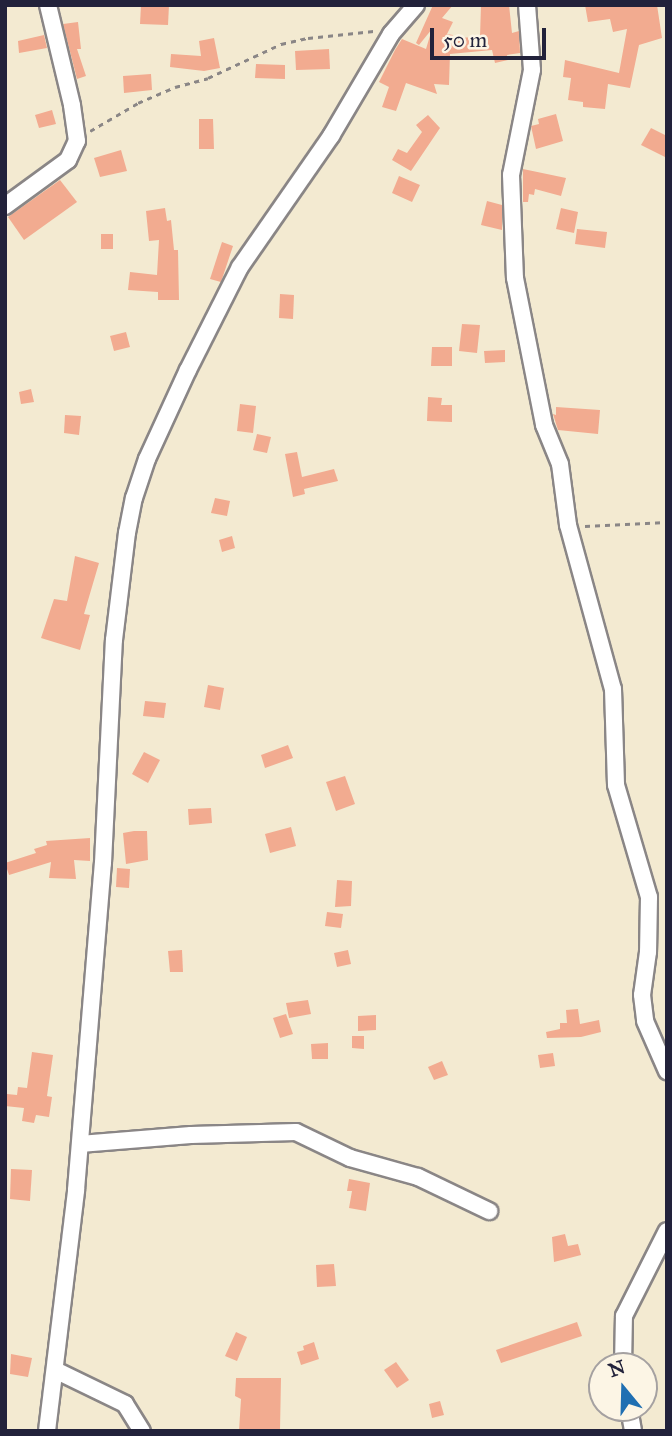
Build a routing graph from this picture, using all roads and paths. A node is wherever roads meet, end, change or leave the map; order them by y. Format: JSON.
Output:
{"nodes":[{"id":1,"x":48,"y":5,"type":"edge"},
{"id":2,"x":416,"y":5,"type":"edge"},
{"id":3,"x":527,"y":5,"type":"edge"},
{"id":4,"x":391,"y":34,"type":"junction"},
{"id":5,"x":77,"y":142,"type":"junction"},
{"id":6,"x":5,"y":205,"type":"edge"},
{"id":7,"x":667,"y":522,"type":"edge"},
{"id":8,"x":568,"y":525,"type":"junction"},
{"id":9,"x":667,"y":1071,"type":"edge"},
{"id":10,"x":80,"y":1144,"type":"junction"},
{"id":11,"x":489,"y":1211,"type":"dead end"},
{"id":12,"x":667,"y":1231,"type":"edge"},
{"id":13,"x":623,"y":1352,"type":"edge"},
{"id":14,"x":55,"y":1370,"type":"junction"},
{"id":15,"x":47,"y":1431,"type":"edge"},
{"id":16,"x":142,"y":1431,"type":"edge"}],
"edges":[{"from":1,"to":5,"type":"street"},
{"from":2,"to":4,"type":"street"},
{"from":3,"to":8,"type":"street"},
{"from":4,"to":5,"type":"path"},
{"from":4,"to":10,"type":"street"},
{"from":5,"to":6,"type":"street"},
{"from":7,"to":8,"type":"path"},
{"from":8,"to":9,"type":"street"},
{"from":10,"to":11,"type":"street"},
{"from":10,"to":14,"type":"street"},
{"from":12,"to":13,"type":"street"},
{"from":14,"to":15,"type":"street"},
{"from":14,"to":16,"type":"street"}]}
